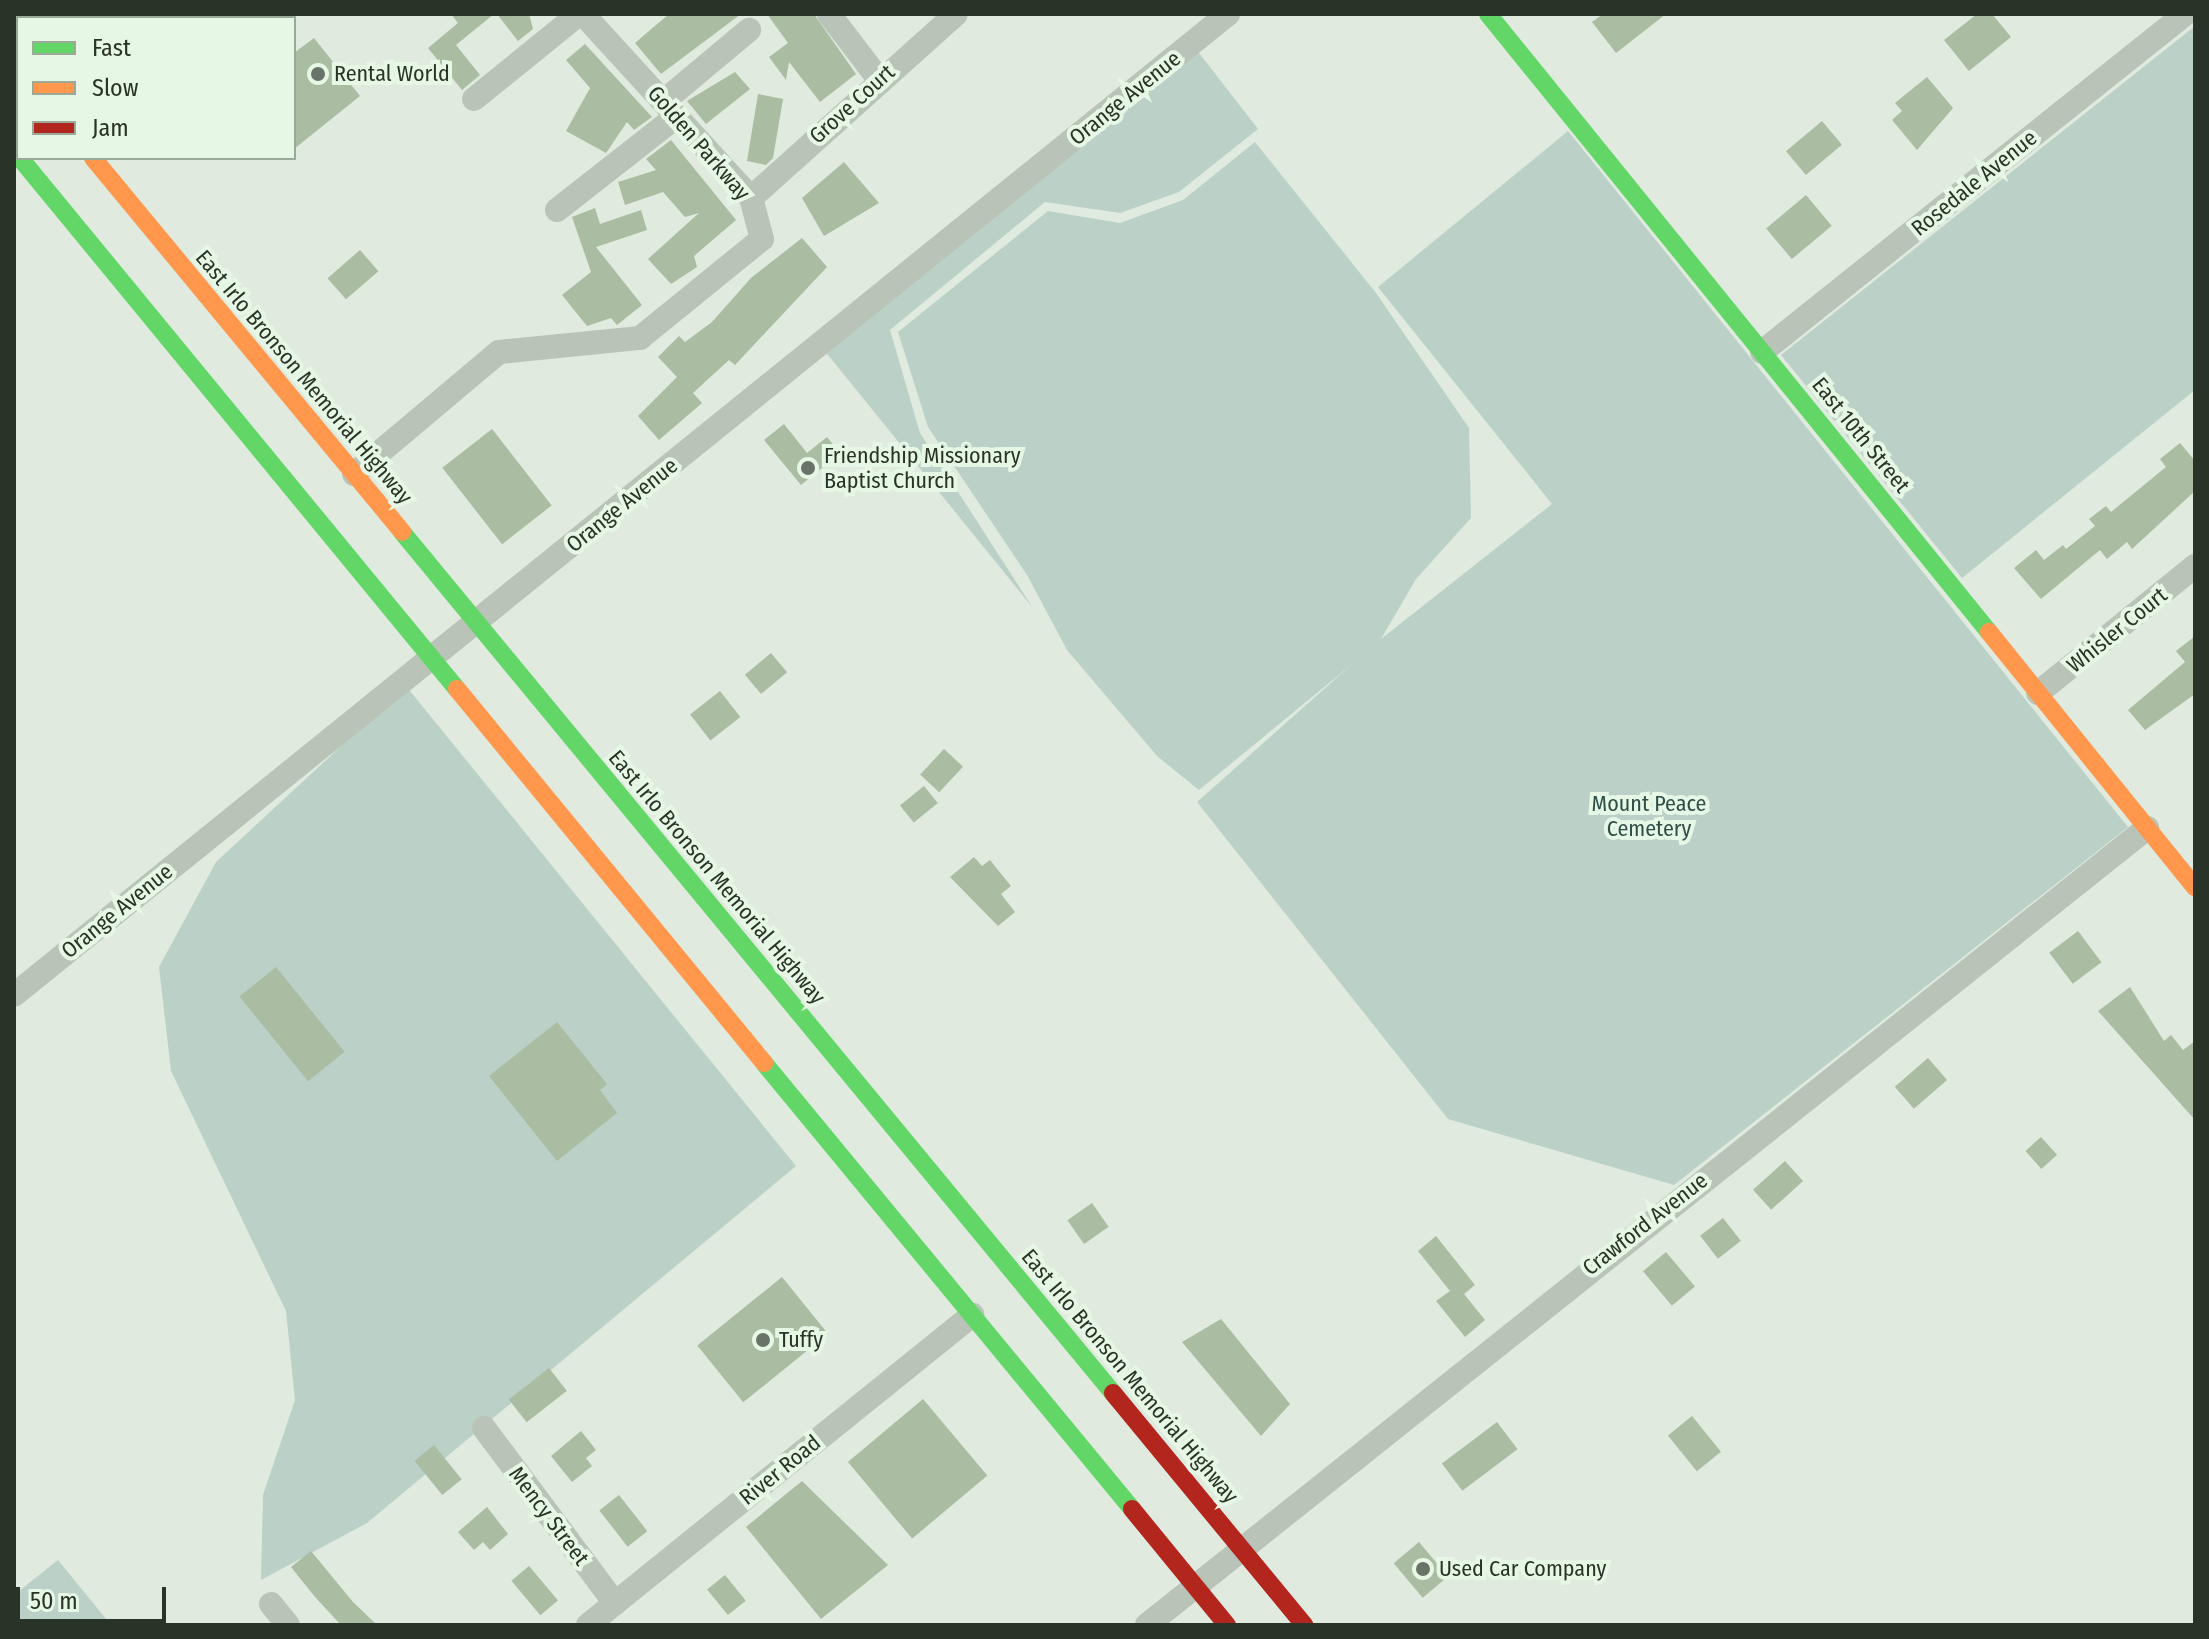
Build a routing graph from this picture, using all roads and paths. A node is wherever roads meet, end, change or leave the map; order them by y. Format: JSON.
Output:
{"nodes":[{"id":1,"x":581,"y":14,"type":"edge"},
{"id":2,"x":829,"y":14,"type":"edge"},
{"id":3,"x":956,"y":14,"type":"edge"},
{"id":4,"x":1228,"y":14,"type":"edge"},
{"id":5,"x":1488,"y":14,"type":"edge"},
{"id":6,"x":2185,"y":14,"type":"edge"},
{"id":7,"x":749,"y":30,"type":"dead end"},
{"id":8,"x":878,"y":78,"type":"junction"},
{"id":9,"x":474,"y":99,"type":"dead end"},
{"id":10,"x":671,"y":108,"type":"junction"},
{"id":11,"x":21,"y":160,"type":"edge"},
{"id":12,"x":95,"y":160,"type":"edge"},
{"id":13,"x":751,"y":198,"type":"junction"},
{"id":14,"x":557,"y":210,"type":"dead end"},
{"id":15,"x":1762,"y":352,"type":"junction"},
{"id":16,"x":354,"y":474,"type":"junction"},
{"id":17,"x":2195,"y":566,"type":"edge"},
{"id":18,"x":476,"y":622,"type":"junction"},
{"id":19,"x":429,"y":659,"type":"junction"},
{"id":20,"x":2038,"y":693,"type":"junction"},
{"id":21,"x":2147,"y":828,"type":"junction"},
{"id":22,"x":2195,"y":887,"type":"edge"},
{"id":23,"x":14,"y":995,"type":"edge"},
{"id":24,"x":972,"y":1315,"type":"junction"},
{"id":25,"x":484,"y":1428,"type":"dead end"},
{"id":26,"x":1239,"y":1545,"type":"junction"},
{"id":27,"x":1195,"y":1586,"type":"junction"},
{"id":28,"x":615,"y":1603,"type":"junction"},
{"id":29,"x":271,"y":1604,"type":"dead end"},
{"id":30,"x":288,"y":1625,"type":"edge"},
{"id":31,"x":588,"y":1625,"type":"edge"},
{"id":32,"x":1147,"y":1625,"type":"edge"},
{"id":33,"x":1227,"y":1625,"type":"edge"},
{"id":34,"x":1304,"y":1625,"type":"edge"}],
"edges":[{"from":1,"to":9,"type":"street"},
{"from":1,"to":10,"type":"street","name":"Golden Parkway"},
{"from":2,"to":8,"type":"street"},
{"from":3,"to":8,"type":"street","name":"Grove Court"},
{"from":4,"to":18,"type":"street","name":"Orange Avenue"},
{"from":5,"to":15,"type":"main road","name":"East 10th Street"},
{"from":6,"to":15,"type":"street","name":"Rosedale Avenue"},
{"from":7,"to":10,"type":"street"},
{"from":8,"to":13,"type":"street","name":"Grove Court"},
{"from":10,"to":13,"type":"street","name":"Golden Parkway"},
{"from":10,"to":14,"type":"street"},
{"from":11,"to":19,"type":"main road"},
{"from":12,"to":16,"type":"main road","name":"East Irlo Bronson Memorial Highway"},
{"from":13,"to":16,"type":"street","name":"Golden Parkway"},
{"from":15,"to":20,"type":"main road","name":"East 10th Street"},
{"from":16,"to":18,"type":"main road","name":"East Irlo Bronson Memorial Highway"},
{"from":17,"to":20,"type":"street","name":"Whisler Court"},
{"from":18,"to":19,"type":"street","name":"Orange Avenue"},
{"from":18,"to":26,"type":"main road","name":"East Irlo Bronson Memorial Highway"},
{"from":19,"to":23,"type":"street","name":"Orange Avenue"},
{"from":19,"to":24,"type":"main road"},
{"from":20,"to":21,"type":"main road","name":"East 10th Street"},
{"from":21,"to":22,"type":"main road","name":"East 10th Street"},
{"from":21,"to":26,"type":"street","name":"Crawford Avenue"},
{"from":24,"to":27,"type":"main road"},
{"from":24,"to":28,"type":"street","name":"River Road"},
{"from":25,"to":28,"type":"street","name":"Mency Street"},
{"from":26,"to":27,"type":"street","name":"Crawford Avenue"},
{"from":26,"to":34,"type":"main road","name":"East Irlo Bronson Memorial Highway"},
{"from":27,"to":32,"type":"street","name":"Crawford Avenue"},
{"from":27,"to":33,"type":"main road"},
{"from":28,"to":31,"type":"street","name":"River Road"},
{"from":29,"to":30,"type":"street"}]}
